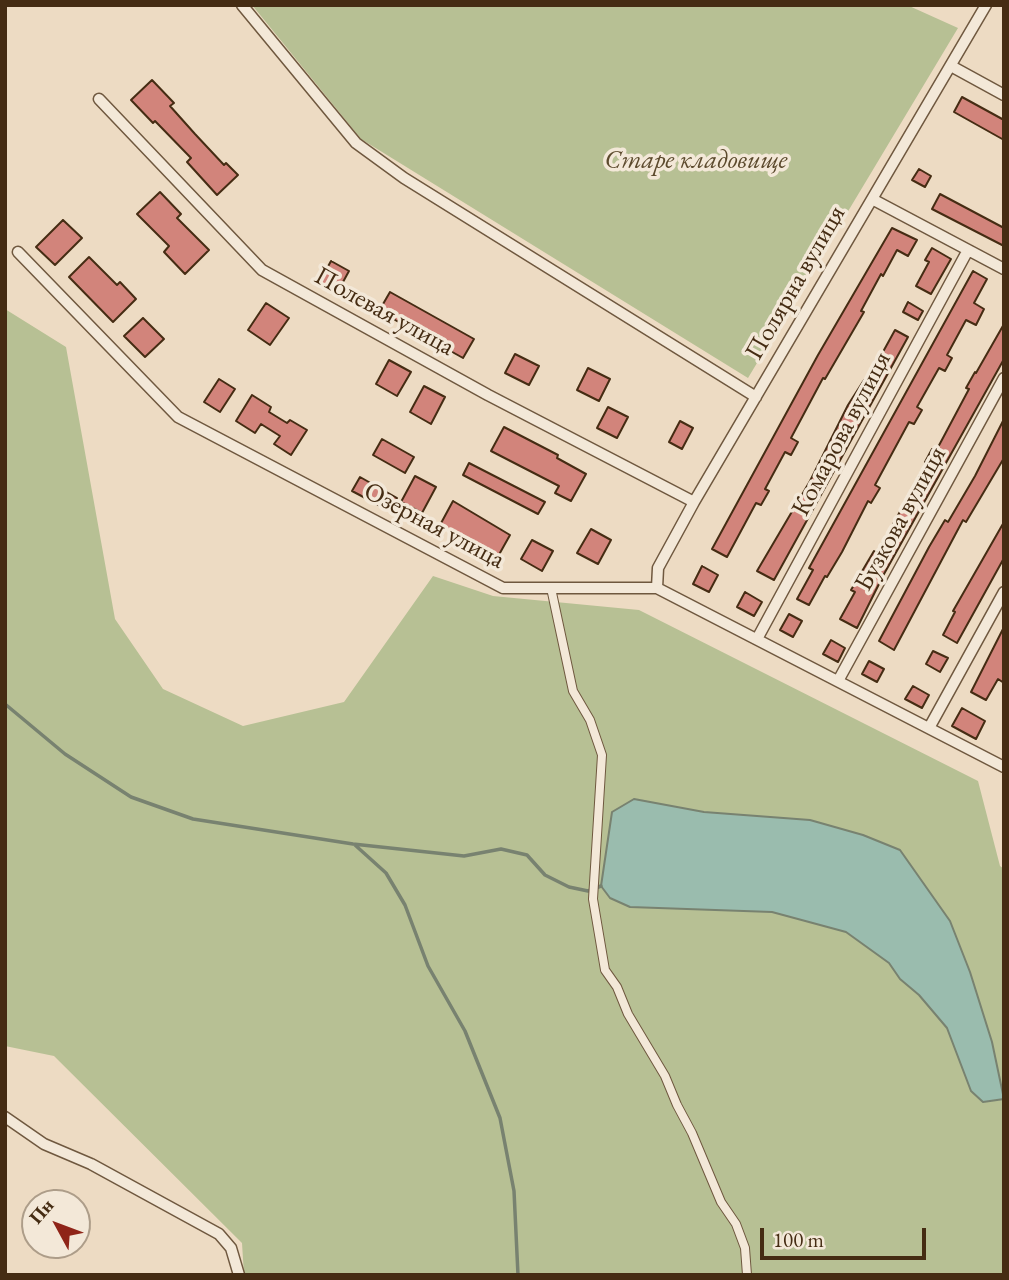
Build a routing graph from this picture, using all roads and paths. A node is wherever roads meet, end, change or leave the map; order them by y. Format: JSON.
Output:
{"nodes":[{"id":1,"x":242,"y":5,"type":"edge"},
{"id":2,"x":986,"y":5,"type":"edge"},
{"id":3,"x":951,"y":66,"type":"junction"},
{"id":4,"x":1004,"y":95,"type":"edge"},
{"id":5,"x":99,"y":99,"type":"dead end"},
{"id":6,"x":872,"y":199,"type":"junction"},
{"id":7,"x":968,"y":250,"type":"junction"},
{"id":8,"x":18,"y":252,"type":"dead end"},
{"id":9,"x":1004,"y":269,"type":"edge"},
{"id":10,"x":1004,"y":379,"type":"edge"},
{"id":11,"x":756,"y":397,"type":"junction"},
{"id":12,"x":694,"y":502,"type":"junction"},
{"id":13,"x":551,"y":588,"type":"junction"},
{"id":14,"x":657,"y":588,"type":"junction"},
{"id":15,"x":1004,"y":592,"type":"edge"},
{"id":16,"x":757,"y":639,"type":"junction"},
{"id":17,"x":838,"y":681,"type":"junction"},
{"id":18,"x":929,"y":728,"type":"junction"},
{"id":19,"x":1004,"y":767,"type":"edge"},
{"id":20,"x":5,"y":1117,"type":"edge"},
{"id":21,"x":239,"y":1275,"type":"edge"},
{"id":22,"x":747,"y":1275,"type":"edge"}],
"edges":[{"from":1,"to":11,"type":"street"},
{"from":2,"to":3,"type":"street","name":"Полярна вулиця"},
{"from":3,"to":4,"type":"street"},
{"from":3,"to":6,"type":"street","name":"Полярна вулиця"},
{"from":5,"to":12,"type":"street","name":"Полевая улица"},
{"from":6,"to":7,"type":"street"},
{"from":6,"to":11,"type":"street","name":"Полярна вулиця"},
{"from":7,"to":9,"type":"street"},
{"from":7,"to":16,"type":"street","name":"Комарова вулиця"},
{"from":8,"to":13,"type":"street","name":"Озерная улица"},
{"from":10,"to":17,"type":"street","name":"Бузкова вулиця"},
{"from":11,"to":12,"type":"street","name":"Полярна вулиця"},
{"from":12,"to":14,"type":"street","name":"Полярна вулиця"},
{"from":13,"to":14,"type":"street","name":"Озерная улица"},
{"from":13,"to":22,"type":"street"},
{"from":14,"to":16,"type":"street","name":"Озерная улица"},
{"from":15,"to":18,"type":"street"},
{"from":16,"to":17,"type":"street","name":"Озерная улица"},
{"from":17,"to":18,"type":"street","name":"Озерная улица"},
{"from":18,"to":19,"type":"street","name":"Озерная улица"},
{"from":20,"to":21,"type":"street"}]}
